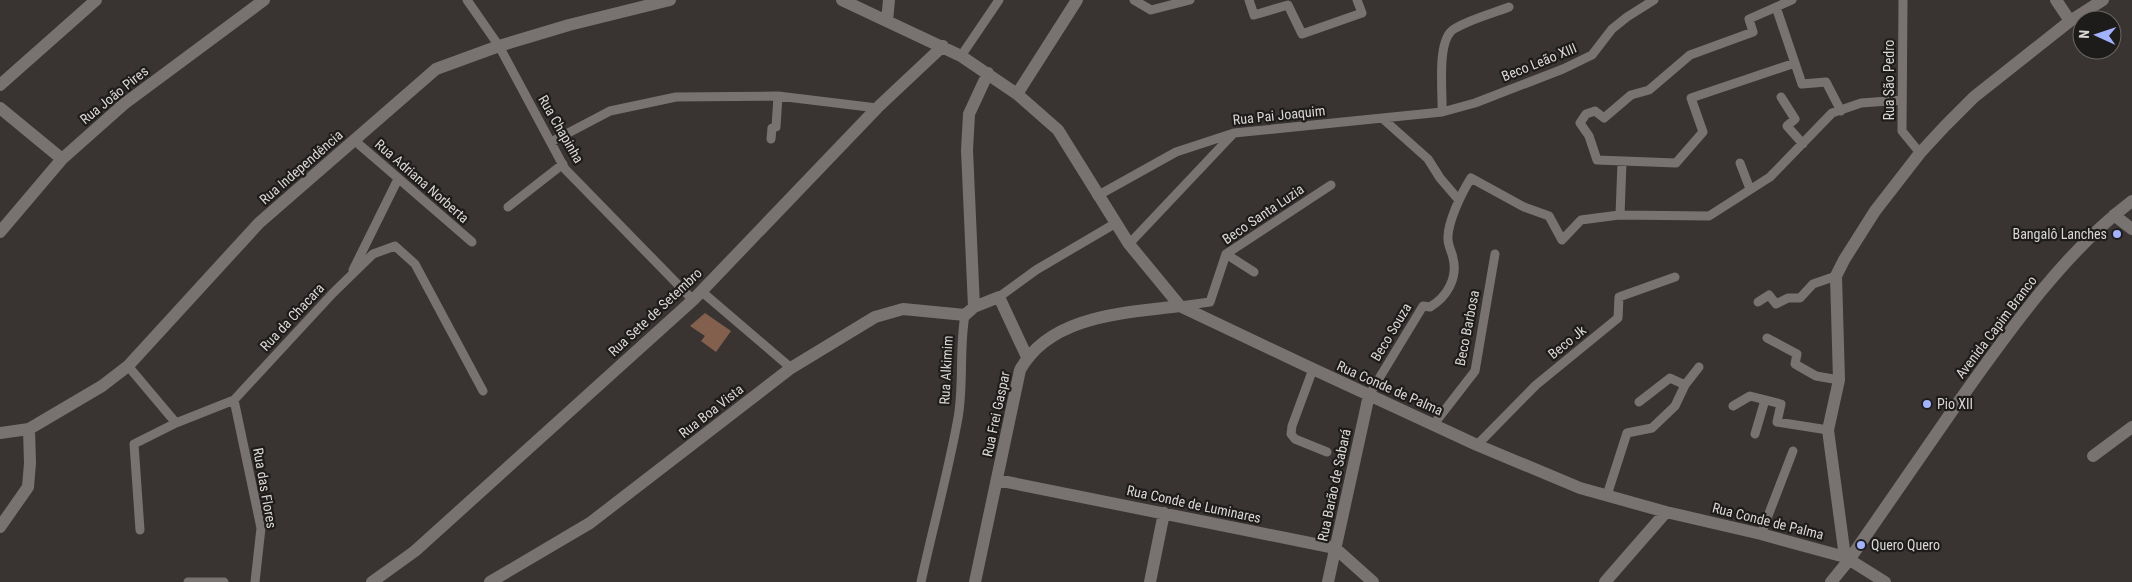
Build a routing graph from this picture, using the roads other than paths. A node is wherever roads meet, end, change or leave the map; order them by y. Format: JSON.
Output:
{"nodes":[{"id":1,"x":96,"y":0,"type":"edge"},
{"id":2,"x":264,"y":0,"type":"edge"},
{"id":3,"x":467,"y":0,"type":"edge"},
{"id":4,"x":670,"y":0,"type":"edge"},
{"id":5,"x":842,"y":0,"type":"edge"},
{"id":6,"x":889,"y":0,"type":"edge"},
{"id":7,"x":998,"y":0,"type":"edge"},
{"id":8,"x":1077,"y":0,"type":"edge"},
{"id":9,"x":1134,"y":0,"type":"edge"},
{"id":10,"x":1190,"y":0,"type":"edge"},
{"id":11,"x":1249,"y":0,"type":"edge"},
{"id":12,"x":1357,"y":0,"type":"edge"},
{"id":13,"x":1654,"y":0,"type":"edge"},
{"id":14,"x":1792,"y":0,"type":"edge"},
{"id":15,"x":1903,"y":0,"type":"edge"},
{"id":16,"x":2056,"y":0,"type":"edge"},
{"id":17,"x":2103,"y":0,"type":"edge"},
{"id":18,"x":1509,"y":7,"type":"dead end"},
{"id":19,"x":1776,"y":7,"type":"junction"},
{"id":20,"x":887,"y":21,"type":"junction"},
{"id":21,"x":2070,"y":21,"type":"junction"},
{"id":22,"x":499,"y":46,"type":"junction"},
{"id":23,"x":943,"y":46,"type":"junction"},
{"id":24,"x":961,"y":56,"type":"junction"},
{"id":25,"x":1795,"y":63,"type":"junction"},
{"id":26,"x":988,"y":73,"type":"junction"},
{"id":27,"x":0,"y":85,"type":"edge"},
{"id":28,"x":1017,"y":94,"type":"junction"},
{"id":29,"x":778,"y":96,"type":"junction"},
{"id":30,"x":1781,"y":97,"type":"dead end"},
{"id":31,"x":1902,"y":100,"type":"junction"},
{"id":32,"x":1475,"y":103,"type":"joint"},
{"id":33,"x":0,"y":108,"type":"edge"},
{"id":34,"x":877,"y":108,"type":"junction"},
{"id":35,"x":1841,"y":111,"type":"junction"},
{"id":36,"x":1442,"y":112,"type":"junction"},
{"id":37,"x":1382,"y":118,"type":"junction"},
{"id":38,"x":1234,"y":132,"type":"junction"},
{"id":39,"x":771,"y":139,"type":"dead end"},
{"id":40,"x":354,"y":140,"type":"junction"},
{"id":41,"x":551,"y":142,"type":"junction"},
{"id":42,"x":1803,"y":144,"type":"junction"},
{"id":43,"x":1920,"y":153,"type":"junction"},
{"id":44,"x":62,"y":159,"type":"junction"},
{"id":45,"x":1622,"y":162,"type":"junction"},
{"id":46,"x":1740,"y":163,"type":"dead end"},
{"id":47,"x":563,"y":164,"type":"junction"},
{"id":48,"x":398,"y":179,"type":"junction"},
{"id":49,"x":1331,"y":185,"type":"dead end"},
{"id":50,"x":1750,"y":189,"type":"junction"},
{"id":51,"x":1097,"y":196,"type":"junction"},
{"id":52,"x":1458,"y":199,"type":"junction"},
{"id":53,"x":2132,"y":201,"type":"edge"},
{"id":54,"x":508,"y":207,"type":"dead end"},
{"id":55,"x":1620,"y":215,"type":"junction"},
{"id":56,"x":2114,"y":215,"type":"junction"},
{"id":57,"x":1116,"y":223,"type":"junction"},
{"id":58,"x":2132,"y":229,"type":"edge"},
{"id":59,"x":0,"y":232,"type":"edge"},
{"id":60,"x":472,"y":242,"type":"dead end"},
{"id":61,"x":1129,"y":244,"type":"junction"},
{"id":62,"x":1226,"y":254,"type":"junction"},
{"id":63,"x":1495,"y":254,"type":"dead end"},
{"id":64,"x":1254,"y":272,"type":"dead end"},
{"id":65,"x":349,"y":276,"type":"junction"},
{"id":66,"x":1836,"y":276,"type":"junction"},
{"id":67,"x":1675,"y":277,"type":"dead end"},
{"id":68,"x":697,"y":296,"type":"junction"},
{"id":69,"x":999,"y":296,"type":"junction"},
{"id":70,"x":1758,"y":302,"type":"dead end"},
{"id":71,"x":1180,"y":306,"type":"junction"},
{"id":72,"x":970,"y":311,"type":"junction"},
{"id":73,"x":1767,"y":338,"type":"dead end"},
{"id":74,"x":1027,"y":357,"type":"junction"},
{"id":75,"x":128,"y":366,"type":"junction"},
{"id":76,"x":1699,"y":367,"type":"dead end"},
{"id":77,"x":791,"y":368,"type":"junction"},
{"id":78,"x":1313,"y":370,"type":"junction"},
{"id":79,"x":1839,"y":380,"type":"junction"},
{"id":80,"x":1685,"y":384,"type":"junction"},
{"id":81,"x":483,"y":391,"type":"dead end"},
{"id":82,"x":1369,"y":395,"type":"junction"},
{"id":83,"x":234,"y":400,"type":"junction"},
{"id":84,"x":1765,"y":400,"type":"junction"},
{"id":85,"x":1639,"y":402,"type":"dead end"},
{"id":86,"x":1733,"y":406,"type":"dead end"},
{"id":87,"x":176,"y":423,"type":"junction"},
{"id":88,"x":1434,"y":424,"type":"junction"},
{"id":89,"x":2132,"y":427,"type":"edge"},
{"id":90,"x":29,"y":429,"type":"junction"},
{"id":91,"x":1828,"y":430,"type":"junction"},
{"id":92,"x":0,"y":433,"type":"edge"},
{"id":93,"x":1755,"y":434,"type":"dead end"},
{"id":94,"x":1477,"y":444,"type":"junction"},
{"id":95,"x":1327,"y":452,"type":"dead end"},
{"id":96,"x":1793,"y":452,"type":"dead end"},
{"id":97,"x":2093,"y":456,"type":"dead end"},
{"id":98,"x":997,"y":480,"type":"junction"},
{"id":99,"x":1607,"y":495,"type":"junction"},
{"id":100,"x":1666,"y":512,"type":"junction"},
{"id":101,"x":1164,"y":513,"type":"junction"},
{"id":102,"x":0,"y":526,"type":"edge"},
{"id":103,"x":140,"y":530,"type":"dead end"},
{"id":104,"x":1761,"y":534,"type":"junction"},
{"id":105,"x":1335,"y":548,"type":"junction"},
{"id":106,"x":1847,"y":558,"type":"junction"},
{"id":107,"x":188,"y":582,"type":"edge"},
{"id":108,"x":224,"y":582,"type":"edge"},
{"id":109,"x":255,"y":582,"type":"edge"},
{"id":110,"x":372,"y":582,"type":"edge"},
{"id":111,"x":490,"y":582,"type":"edge"},
{"id":112,"x":922,"y":582,"type":"edge"},
{"id":113,"x":976,"y":582,"type":"edge"},
{"id":114,"x":1150,"y":582,"type":"edge"},
{"id":115,"x":1328,"y":582,"type":"edge"},
{"id":116,"x":1373,"y":582,"type":"edge"},
{"id":117,"x":1605,"y":582,"type":"edge"},
{"id":118,"x":1831,"y":582,"type":"edge"},
{"id":119,"x":1885,"y":582,"type":"edge"}],
"edges":[{"from":1,"to":27,"type":"street"},
{"from":2,"to":44,"type":"street","name":"Rua João Pires"},
{"from":3,"to":22,"type":"lane","name":"Rua Chapinha"},
{"from":4,"to":22,"type":"street","name":"Rua Independência"},
{"from":5,"to":20,"type":"street"},
{"from":6,"to":20,"type":"street"},
{"from":7,"to":24,"type":"lane"},
{"from":8,"to":28,"type":"street"},
{"from":9,"to":10,"type":"lane"},
{"from":11,"to":12,"type":"lane"},
{"from":13,"to":32,"type":"lane","name":"Beco Leão XIII"},
{"from":14,"to":19,"type":"lane"},
{"from":15,"to":31,"type":"lane","name":"Rua São Pedro"},
{"from":16,"to":21,"type":"street"},
{"from":17,"to":21,"type":"street"},
{"from":18,"to":36,"type":"lane"},
{"from":19,"to":25,"type":"lane"},
{"from":19,"to":45,"type":"lane"},
{"from":20,"to":23,"type":"street"},
{"from":21,"to":43,"type":"street"},
{"from":22,"to":40,"type":"street","name":"Rua Independência"},
{"from":22,"to":41,"type":"lane","name":"Rua Chapinha"},
{"from":23,"to":24,"type":"street"},
{"from":23,"to":34,"type":"street","name":"Rua Sete de Setembro"},
{"from":24,"to":26,"type":"street"},
{"from":25,"to":35,"type":"lane"},
{"from":25,"to":45,"type":"lane"},
{"from":26,"to":28,"type":"street"},
{"from":26,"to":72,"type":"street","name":"Rua Alkimim"},
{"from":28,"to":51,"type":"street","name":"Rua Conde de Palma"},
{"from":29,"to":34,"type":"lane"},
{"from":29,"to":39,"type":"lane"},
{"from":29,"to":41,"type":"lane"},
{"from":30,"to":42,"type":"lane"},
{"from":31,"to":35,"type":"lane"},
{"from":31,"to":43,"type":"lane","name":"Rua São Pedro"},
{"from":32,"to":36,"type":"lane","name":"Rua Pai Joaquim"},
{"from":33,"to":44,"type":"street"},
{"from":34,"to":68,"type":"street","name":"Rua Sete de Setembro"},
{"from":35,"to":42,"type":"lane"},
{"from":36,"to":37,"type":"lane","name":"Rua Pai Joaquim"},
{"from":37,"to":38,"type":"lane","name":"Rua Pai Joaquim"},
{"from":37,"to":52,"type":"lane"},
{"from":38,"to":51,"type":"lane","name":"Rua Pai Joaquim"},
{"from":38,"to":61,"type":"lane"},
{"from":40,"to":48,"type":"lane","name":"Rua Adriana Norberta"},
{"from":40,"to":75,"type":"street","name":"Rua Independência"},
{"from":41,"to":47,"type":"lane","name":"Rua Chapinha"},
{"from":42,"to":50,"type":"lane"},
{"from":43,"to":66,"type":"street"},
{"from":44,"to":59,"type":"street","name":"Rua João Pires"},
{"from":45,"to":55,"type":"lane"},
{"from":46,"to":50,"type":"lane"},
{"from":47,"to":54,"type":"lane"},
{"from":47,"to":68,"type":"lane","name":"Rua Chapinha"},
{"from":48,"to":60,"type":"lane","name":"Rua Adriana Norberta"},
{"from":48,"to":65,"type":"lane"},
{"from":49,"to":62,"type":"lane","name":"Beco Santa Luzia"},
{"from":50,"to":55,"type":"lane"},
{"from":51,"to":57,"type":"street","name":"Rua Conde de Palma"},
{"from":52,"to":55,"type":"lane"},
{"from":52,"to":82,"type":"lane","name":"Beco Souza"},
{"from":53,"to":56,"type":"street","name":"Avenida Capim Branco"},
{"from":56,"to":58,"type":"street"},
{"from":56,"to":106,"type":"street","name":"Avenida Capim Branco"},
{"from":57,"to":61,"type":"street","name":"Rua Conde de Palma"},
{"from":57,"to":69,"type":"lane"},
{"from":61,"to":71,"type":"street","name":"Rua Conde de Palma"},
{"from":62,"to":64,"type":"lane"},
{"from":62,"to":71,"type":"lane","name":"Beco Santa Luzia"},
{"from":63,"to":88,"type":"lane","name":"Beco Barbosa"},
{"from":65,"to":81,"type":"lane","name":"Rua da Chacara"},
{"from":65,"to":83,"type":"lane","name":"Rua da Chacara"},
{"from":66,"to":70,"type":"lane"},
{"from":66,"to":79,"type":"street"},
{"from":67,"to":94,"type":"lane","name":"Beco Jk"},
{"from":68,"to":77,"type":"lane","name":"Rua Chapinha"},
{"from":68,"to":110,"type":"street","name":"Rua Sete de Setembro"},
{"from":69,"to":72,"type":"street"},
{"from":69,"to":74,"type":"street"},
{"from":71,"to":74,"type":"street"},
{"from":71,"to":78,"type":"street","name":"Rua Conde de Palma"},
{"from":72,"to":77,"type":"street","name":"Rua Boa Vista"},
{"from":72,"to":112,"type":"lane","name":"Rua Alkimim"},
{"from":73,"to":79,"type":"lane"},
{"from":74,"to":98,"type":"street","name":"Rua Frei Gaspar"},
{"from":75,"to":87,"type":"lane"},
{"from":75,"to":90,"type":"street","name":"Rua Independência"},
{"from":76,"to":80,"type":"lane"},
{"from":77,"to":111,"type":"street","name":"Rua Boa Vista"},
{"from":78,"to":82,"type":"street","name":"Rua Conde de Palma"},
{"from":78,"to":95,"type":"lane"},
{"from":79,"to":91,"type":"street"},
{"from":80,"to":85,"type":"lane"},
{"from":80,"to":99,"type":"lane"},
{"from":82,"to":88,"type":"street","name":"Rua Conde de Palma"},
{"from":82,"to":105,"type":"street","name":"Rua Barão de Sabará"},
{"from":83,"to":87,"type":"lane","name":"Rua da Chacara"},
{"from":83,"to":109,"type":"lane","name":"Rua das Flores"},
{"from":84,"to":86,"type":"lane"},
{"from":84,"to":91,"type":"lane"},
{"from":84,"to":93,"type":"lane"},
{"from":87,"to":103,"type":"lane","name":"Rua da Chacara"},
{"from":88,"to":94,"type":"street","name":"Rua Conde de Palma"},
{"from":89,"to":97,"type":"street"},
{"from":90,"to":92,"type":"street","name":"Rua Independência"},
{"from":90,"to":102,"type":"street"},
{"from":91,"to":106,"type":"street"},
{"from":94,"to":99,"type":"street","name":"Rua Conde de Palma"},
{"from":96,"to":104,"type":"lane"},
{"from":98,"to":101,"type":"street","name":"Rua Conde de Luminares"},
{"from":98,"to":113,"type":"street","name":"Rua Frei Gaspar"},
{"from":99,"to":100,"type":"street","name":"Rua Conde de Palma"},
{"from":100,"to":104,"type":"street","name":"Rua Conde de Palma"},
{"from":100,"to":117,"type":"street"},
{"from":101,"to":105,"type":"street","name":"Rua Conde de Luminares"},
{"from":101,"to":114,"type":"street"},
{"from":104,"to":106,"type":"street","name":"Rua Conde de Palma"},
{"from":105,"to":115,"type":"street","name":"Rua Barão de Sabará"},
{"from":105,"to":116,"type":"street"},
{"from":106,"to":118,"type":"street","name":"Avenida Capim Branco"},
{"from":106,"to":119,"type":"street","name":"Rua Conde de Palma"},
{"from":107,"to":108,"type":"lane"}]}
